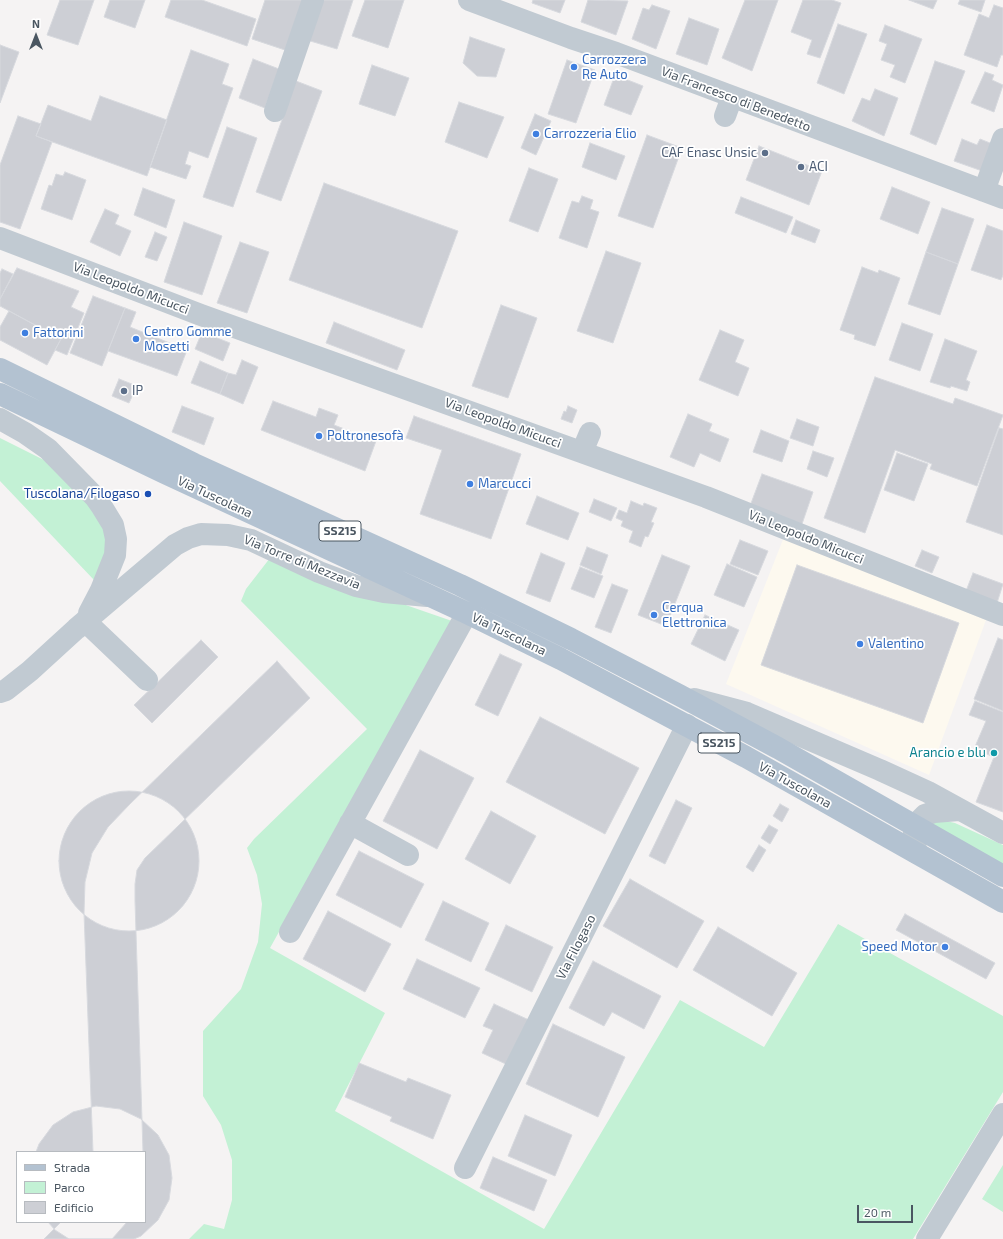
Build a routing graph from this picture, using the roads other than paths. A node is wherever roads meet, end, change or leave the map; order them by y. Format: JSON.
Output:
{"nodes":[{"id":1,"x":313,"y":0,"type":"edge"},
{"id":2,"x":469,"y":0,"type":"edge"},
{"id":3,"x":274,"y":111,"type":"dead end"},
{"id":4,"x":1003,"y":139,"type":"edge"},
{"id":5,"x":994,"y":195,"type":"edge"},
{"id":6,"x":0,"y":238,"type":"edge"},
{"id":7,"x":0,"y":369,"type":"edge"},
{"id":8,"x":0,"y":394,"type":"edge"},
{"id":9,"x":0,"y":420,"type":"edge"},
{"id":10,"x":428,"y":596,"type":"junction"},
{"id":11,"x":467,"y":613,"type":"junction"},
{"id":12,"x":1003,"y":615,"type":"edge"},
{"id":13,"x":85,"y":621,"type":"junction"},
{"id":14,"x":147,"y":680,"type":"dead end"},
{"id":15,"x":0,"y":692,"type":"edge"},
{"id":16,"x":679,"y":695,"type":"junction"},
{"id":17,"x":687,"y":725,"type":"junction"},
{"id":18,"x":959,"y":810,"type":"junction"},
{"id":19,"x":350,"y":823,"type":"junction"},
{"id":20,"x":915,"y":827,"type":"junction"},
{"id":21,"x":1003,"y":833,"type":"edge"},
{"id":22,"x":917,"y":853,"type":"junction"},
{"id":23,"x":408,"y":855,"type":"dead end"},
{"id":24,"x":1003,"y":876,"type":"edge"},
{"id":25,"x":1003,"y":902,"type":"edge"},
{"id":26,"x":290,"y":932,"type":"dead end"},
{"id":27,"x":1003,"y":1114,"type":"edge"},
{"id":28,"x":465,"y":1168,"type":"dead end"},
{"id":29,"x":927,"y":1239,"type":"edge"}],
"edges":[{"from":1,"to":3,"type":"street"},
{"from":2,"to":5,"type":"street","name":"Via Francesco di Benedetto"},
{"from":4,"to":5,"type":"street"},
{"from":6,"to":12,"type":"street","name":"Via Leopoldo Micucci"},
{"from":7,"to":16,"type":"main road","name":"Via Tuscolana","number":"SS215"},
{"from":8,"to":10,"type":"main road","name":"Via Tuscolana","number":"SS215"},
{"from":9,"to":13,"type":"street","name":"Via Torre di Mezzavia"},
{"from":10,"to":11,"type":"main road","name":"Via Tuscolana","number":"SS215"},
{"from":10,"to":13,"type":"street","name":"Via Torre di Mezzavia"},
{"from":11,"to":17,"type":"main road","name":"Via Tuscolana","number":"SS215"},
{"from":11,"to":19,"type":"street"},
{"from":13,"to":14,"type":"street"},
{"from":13,"to":15,"type":"street","name":"Via Torre di Mezzavia"},
{"from":16,"to":18,"type":"street","name":"Via Tuscolana"},
{"from":16,"to":20,"type":"main road","name":"Via Tuscolana","number":"SS215"},
{"from":17,"to":22,"type":"main road","name":"Via Tuscolana","number":"SS215"},
{"from":17,"to":28,"type":"street","name":"Via Filogaso"},
{"from":18,"to":20,"type":"street"},
{"from":18,"to":21,"type":"street","name":"Via Tuscolana"},
{"from":19,"to":23,"type":"street"},
{"from":19,"to":26,"type":"street"},
{"from":20,"to":22,"type":"street"},
{"from":20,"to":24,"type":"main road","name":"Via Tuscolana","number":"SS215"},
{"from":22,"to":25,"type":"main road","name":"Via Tuscolana","number":"SS215"},
{"from":27,"to":29,"type":"street"}]}
